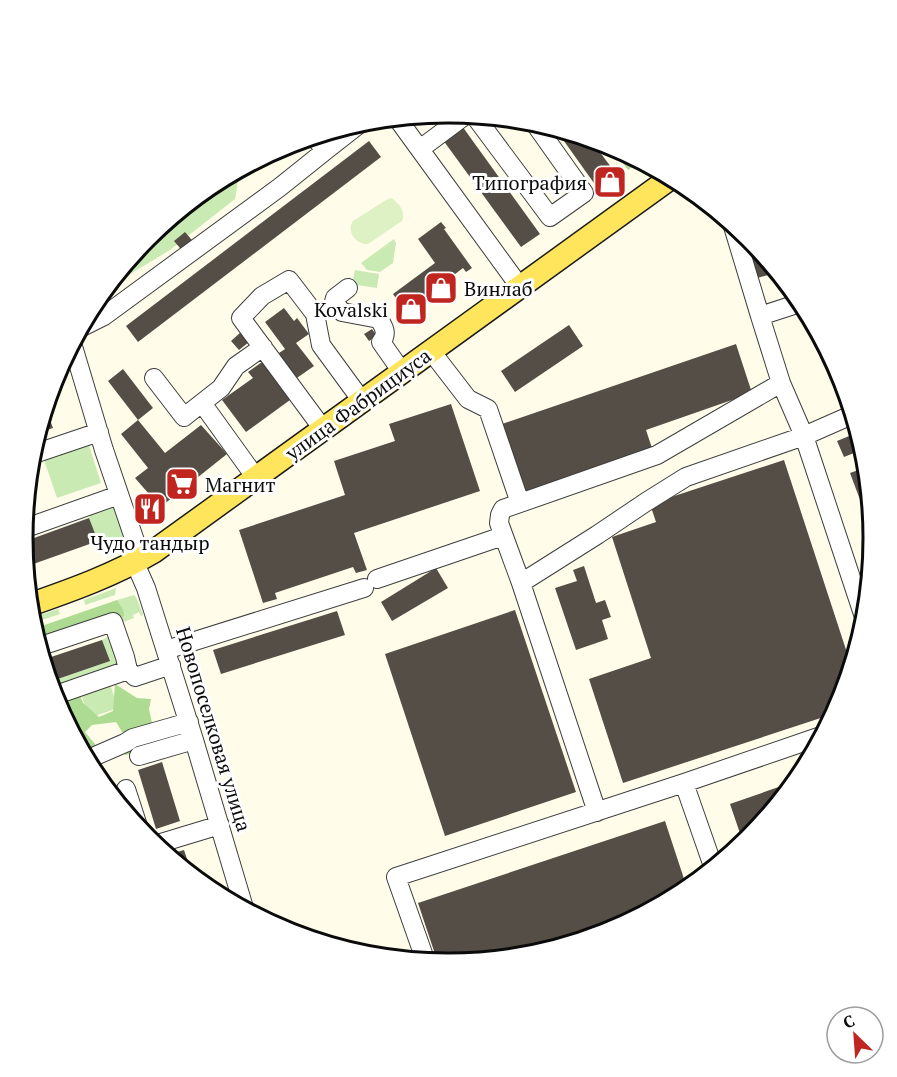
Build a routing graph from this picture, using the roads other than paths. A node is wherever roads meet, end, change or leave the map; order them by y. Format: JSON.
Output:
{"nodes":[{"id":1,"x":455,"y":123,"type":"edge"},
{"id":2,"x":481,"y":125,"type":"edge"},
{"id":3,"x":403,"y":126,"type":"edge"},
{"id":4,"x":542,"y":134,"type":"edge"},
{"id":5,"x":319,"y":144,"type":"edge"},
{"id":6,"x":420,"y":149,"type":"junction"},
{"id":7,"x":663,"y":183,"type":"edge"},
{"id":8,"x":737,"y":241,"type":"edge"},
{"id":9,"x":520,"y":287,"type":"junction"},
{"id":10,"x":348,"y":288,"type":"dead end"},
{"id":11,"x":792,"y":306,"type":"edge"},
{"id":12,"x":760,"y":316,"type":"junction"},
{"id":13,"x":96,"y":320,"type":"edge"},
{"id":14,"x":263,"y":347,"type":"junction"},
{"id":15,"x":431,"y":351,"type":"junction"},
{"id":16,"x":76,"y":355,"type":"edge"},
{"id":17,"x":402,"y":372,"type":"junction"},
{"id":18,"x":154,"y":378,"type":"dead end"},
{"id":19,"x":781,"y":382,"type":"junction"},
{"id":20,"x":362,"y":401,"type":"junction"},
{"id":21,"x":202,"y":403,"type":"junction"},
{"id":22,"x":846,"y":418,"type":"edge"},
{"id":23,"x":323,"y":429,"type":"junction"},
{"id":24,"x":99,"y":432,"type":"junction"},
{"id":25,"x":804,"y":436,"type":"junction"},
{"id":26,"x":42,"y":451,"type":"edge"},
{"id":27,"x":256,"y":478,"type":"junction"},
{"id":28,"x":119,"y":495,"type":"junction"},
{"id":29,"x":520,"y":503,"type":"junction"},
{"id":30,"x":33,"y":525,"type":"edge"},
{"id":31,"x":503,"y":536,"type":"junction"},
{"id":32,"x":135,"y":562,"type":"junction"},
{"id":33,"x":521,"y":583,"type":"junction"},
{"id":34,"x":859,"y":601,"type":"edge"},
{"id":35,"x":38,"y":602,"type":"edge"},
{"id":36,"x":47,"y":644,"type":"edge"},
{"id":37,"x":169,"y":658,"type":"junction"},
{"id":38,"x":128,"y":670,"type":"junction"},
{"id":39,"x":63,"y":693,"type":"edge"},
{"id":40,"x":189,"y":722,"type":"junction"},
{"id":41,"x":812,"y":739,"type":"edge"},
{"id":42,"x":194,"y":740,"type":"junction"},
{"id":43,"x":139,"y":756,"type":"dead end"},
{"id":44,"x":96,"y":757,"type":"edge"},
{"id":45,"x":684,"y":783,"type":"junction"},
{"id":46,"x":126,"y":789,"type":"dead end"},
{"id":47,"x":132,"y":807,"type":"edge"},
{"id":48,"x":597,"y":812,"type":"junction"},
{"id":49,"x":220,"y":825,"type":"junction"},
{"id":50,"x":165,"y":842,"type":"edge"},
{"id":51,"x":711,"y":860,"type":"edge"},
{"id":52,"x":241,"y":898,"type":"edge"},
{"id":53,"x":423,"y":953,"type":"edge"}],
"edges":[{"from":1,"to":6,"type":"street"},
{"from":2,"to":4,"type":"street"},
{"from":3,"to":6,"type":"street"},
{"from":5,"to":13,"type":"street"},
{"from":6,"to":9,"type":"street"},
{"from":7,"to":9,"type":"main road","name":"улица Фабрициуса"},
{"from":8,"to":12,"type":"street"},
{"from":9,"to":15,"type":"main road","name":"улица Фабрициуса"},
{"from":10,"to":17,"type":"street"},
{"from":11,"to":12,"type":"street"},
{"from":12,"to":19,"type":"street"},
{"from":14,"to":20,"type":"street"},
{"from":14,"to":21,"type":"street"},
{"from":14,"to":23,"type":"street"},
{"from":15,"to":17,"type":"main road","name":"улица Фабрициуса"},
{"from":15,"to":29,"type":"street"},
{"from":16,"to":24,"type":"street","name":"Новопоселковая улица"},
{"from":17,"to":20,"type":"main road","name":"улица Фабрициуса"},
{"from":18,"to":21,"type":"street"},
{"from":19,"to":25,"type":"street"},
{"from":19,"to":29,"type":"street"},
{"from":20,"to":23,"type":"main road","name":"улица Фабрициуса"},
{"from":21,"to":27,"type":"street"},
{"from":22,"to":25,"type":"street"},
{"from":23,"to":27,"type":"main road","name":"улица Фабрициуса"},
{"from":24,"to":26,"type":"street"},
{"from":24,"to":28,"type":"street","name":"Новопоселковая улица"},
{"from":25,"to":33,"type":"street"},
{"from":25,"to":34,"type":"street"},
{"from":27,"to":32,"type":"main road","name":"улица Фабрициуса"},
{"from":28,"to":30,"type":"street"},
{"from":28,"to":32,"type":"street","name":"Новопоселковая улица"},
{"from":29,"to":31,"type":"street"},
{"from":31,"to":33,"type":"street"},
{"from":31,"to":37,"type":"street"},
{"from":32,"to":35,"type":"main road","name":"улица Фабрициуса"},
{"from":32,"to":37,"type":"street","name":"Новопоселковая улица"},
{"from":33,"to":48,"type":"street"},
{"from":36,"to":38,"type":"street"},
{"from":37,"to":38,"type":"street"},
{"from":37,"to":40,"type":"street","name":"Новопоселковая улица"},
{"from":38,"to":39,"type":"street"},
{"from":40,"to":42,"type":"street","name":"Новопоселковая улица"},
{"from":40,"to":44,"type":"street"},
{"from":41,"to":45,"type":"street"},
{"from":42,"to":43,"type":"street"},
{"from":42,"to":49,"type":"street","name":"Новопоселковая улица"},
{"from":45,"to":48,"type":"street"},
{"from":45,"to":51,"type":"street"},
{"from":46,"to":47,"type":"street"},
{"from":48,"to":53,"type":"street"},
{"from":49,"to":50,"type":"street"},
{"from":49,"to":52,"type":"street","name":"Новопоселковая улица"}]}
